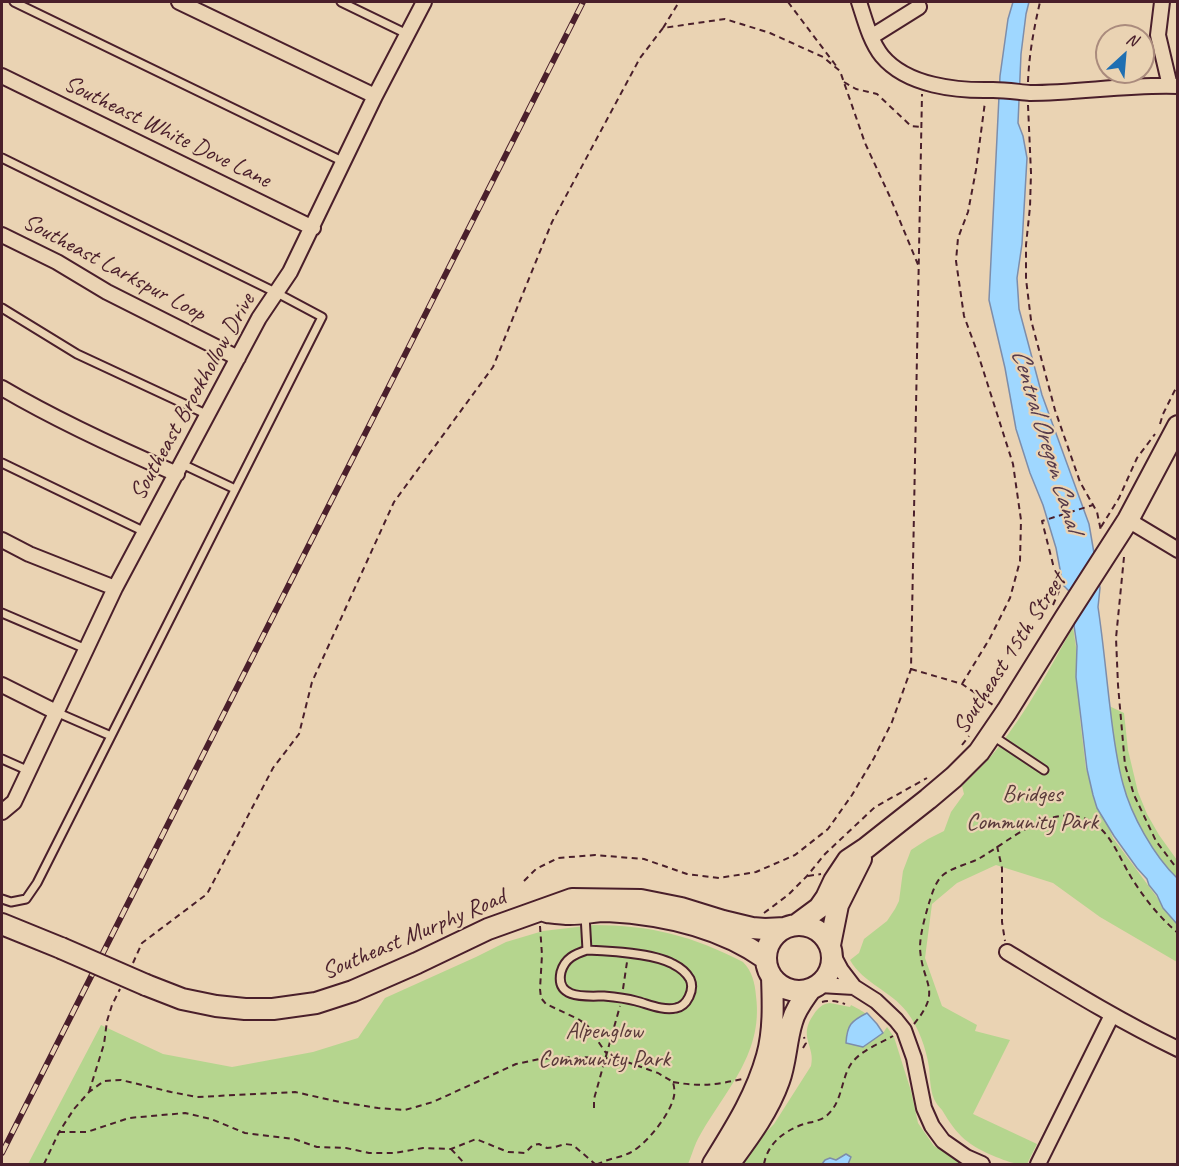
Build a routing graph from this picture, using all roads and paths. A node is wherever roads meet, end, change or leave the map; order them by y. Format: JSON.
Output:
{"nodes":[{"id":1,"x":14,"y":2,"type":"edge"},
{"id":2,"x":179,"y":2,"type":"edge"},
{"id":3,"x":341,"y":2,"type":"edge"},
{"id":4,"x":424,"y":2,"type":"edge"},
{"id":5,"x":680,"y":2,"type":"edge"},
{"id":6,"x":788,"y":2,"type":"edge"},
{"id":7,"x":859,"y":2,"type":"edge"},
{"id":8,"x":1040,"y":2,"type":"edge"},
{"id":9,"x":1162,"y":2,"type":"edge"},
{"id":10,"x":919,"y":7,"type":"dead end"},
{"id":11,"x":663,"y":28,"type":"junction"},
{"id":12,"x":407,"y":34,"type":"junction"},
{"id":13,"x":871,"y":37,"type":"junction"},
{"id":14,"x":840,"y":71,"type":"junction"},
{"id":15,"x":2,"y":76,"type":"edge"},
{"id":16,"x":921,"y":81,"type":"junction"},
{"id":17,"x":844,"y":82,"type":"junction"},
{"id":18,"x":1174,"y":86,"type":"edge"},
{"id":19,"x":990,"y":91,"type":"junction"},
{"id":20,"x":1027,"y":92,"type":"junction"},
{"id":21,"x":375,"y":96,"type":"junction"},
{"id":22,"x":921,"y":127,"type":"junction"},
{"id":23,"x":2,"y":158,"type":"edge"},
{"id":24,"x":344,"y":162,"type":"junction"},
{"id":25,"x":313,"y":228,"type":"junction"},
{"id":26,"x":2,"y":234,"type":"edge"},
{"id":27,"x":919,"y":267,"type":"junction"},
{"id":28,"x":277,"y":292,"type":"junction"},
{"id":29,"x":2,"y":308,"type":"edge"},
{"id":30,"x":238,"y":358,"type":"junction"},
{"id":31,"x":1178,"y":384,"type":"edge"},
{"id":32,"x":2,"y":388,"type":"edge"},
{"id":33,"x":208,"y":415,"type":"junction"},
{"id":34,"x":1178,"y":426,"type":"edge"},
{"id":35,"x":2,"y":463,"type":"edge"},
{"id":36,"x":180,"y":469,"type":"junction"},
{"id":37,"x":235,"y":489,"type":"junction"},
{"id":38,"x":1093,"y":505,"type":"junction"},
{"id":39,"x":1128,"y":520,"type":"junction"},
{"id":40,"x":1101,"y":527,"type":"junction"},
{"id":41,"x":146,"y":532,"type":"junction"},
{"id":42,"x":1103,"y":538,"type":"dead end"},
{"id":43,"x":2,"y":540,"type":"edge"},
{"id":44,"x":1178,"y":550,"type":"edge"},
{"id":45,"x":1125,"y":551,"type":"dead end"},
{"id":46,"x":115,"y":588,"type":"junction"},
{"id":47,"x":2,"y":613,"type":"edge"},
{"id":48,"x":1058,"y":613,"type":"junction"},
{"id":49,"x":86,"y":650,"type":"junction"},
{"id":50,"x":911,"y":669,"type":"junction"},
{"id":51,"x":962,"y":684,"type":"junction"},
{"id":52,"x":2,"y":685,"type":"edge"},
{"id":53,"x":995,"y":709,"type":"junction"},
{"id":54,"x":56,"y":711,"type":"junction"},
{"id":55,"x":982,"y":732,"type":"junction"},
{"id":56,"x":111,"y":736,"type":"junction"},
{"id":57,"x":962,"y":745,"type":"dead end"},
{"id":58,"x":2,"y":759,"type":"edge"},
{"id":59,"x":1044,"y":770,"type":"dead end"},
{"id":60,"x":29,"y":771,"type":"junction"},
{"id":61,"x":935,"y":772,"type":"dead end"},
{"id":62,"x":2,"y":812,"type":"edge"},
{"id":63,"x":997,"y":846,"type":"junction"},
{"id":64,"x":866,"y":848,"type":"junction"},
{"id":65,"x":1178,"y":870,"type":"edge"},
{"id":66,"x":525,"y":881,"type":"dead end"},
{"id":67,"x":2,"y":899,"type":"edge"},
{"id":68,"x":538,"y":911,"type":"junction"},
{"id":69,"x":585,"y":913,"type":"junction"},
{"id":70,"x":760,"y":915,"type":"dead end"},
{"id":71,"x":2,"y":924,"type":"edge"},
{"id":72,"x":790,"y":927,"type":"junction"},
{"id":73,"x":1178,"y":933,"type":"edge"},
{"id":74,"x":587,"y":950,"type":"junction"},
{"id":75,"x":831,"y":950,"type":"junction"},
{"id":76,"x":1007,"y":952,"type":"joint"},
{"id":77,"x":628,"y":953,"type":"junction"},
{"id":78,"x":132,"y":963,"type":"dead end"},
{"id":79,"x":769,"y":968,"type":"junction"},
{"id":80,"x":122,"y":984,"type":"dead end"},
{"id":81,"x":854,"y":987,"type":"junction"},
{"id":82,"x":817,"y":992,"type":"junction"},
{"id":83,"x":622,"y":998,"type":"junction"},
{"id":84,"x":845,"y":1004,"type":"dead end"},
{"id":85,"x":1112,"y":1015,"type":"junction"},
{"id":86,"x":804,"y":1029,"type":"dead end"},
{"id":87,"x":903,"y":1030,"type":"junction"},
{"id":88,"x":806,"y":1043,"type":"dead end"},
{"id":89,"x":1178,"y":1049,"type":"edge"},
{"id":90,"x":605,"y":1058,"type":"junction"},
{"id":91,"x":742,"y":1078,"type":"dead end"},
{"id":92,"x":673,"y":1082,"type":"junction"},
{"id":93,"x":89,"y":1092,"type":"junction"},
{"id":94,"x":594,"y":1108,"type":"dead end"},
{"id":95,"x":58,"y":1132,"type":"junction"},
{"id":96,"x":451,"y":1149,"type":"junction"},
{"id":97,"x":44,"y":1164,"type":"edge"},
{"id":98,"x":465,"y":1164,"type":"edge"},
{"id":99,"x":597,"y":1164,"type":"edge"},
{"id":100,"x":713,"y":1164,"type":"edge"},
{"id":101,"x":729,"y":1164,"type":"edge"},
{"id":102,"x":764,"y":1164,"type":"edge"},
{"id":103,"x":982,"y":1164,"type":"edge"},
{"id":104,"x":1038,"y":1164,"type":"edge"}],
"edges":[{"from":1,"to":24,"type":"lane"},
{"from":2,"to":21,"type":"street"},
{"from":3,"to":12,"type":"lane"},
{"from":4,"to":12,"type":"street","name":"Southeast Brookhollow Drive"},
{"from":5,"to":11,"type":"path"},
{"from":6,"to":14,"type":"path"},
{"from":7,"to":13,"type":"street"},
{"from":8,"to":20,"type":"path"},
{"from":9,"to":18,"type":"street"},
{"from":10,"to":13,"type":"street"},
{"from":11,"to":14,"type":"path"},
{"from":11,"to":78,"type":"path"},
{"from":12,"to":21,"type":"street","name":"Southeast Brookhollow Drive"},
{"from":13,"to":16,"type":"street"},
{"from":14,"to":17,"type":"path"},
{"from":15,"to":25,"type":"street","name":"Southeast White Dove Lane"},
{"from":16,"to":19,"type":"street"},
{"from":16,"to":22,"type":"path"},
{"from":17,"to":22,"type":"path"},
{"from":17,"to":27,"type":"path"},
{"from":18,"to":20,"type":"street"},
{"from":19,"to":20,"type":"street"},
{"from":19,"to":51,"type":"path"},
{"from":20,"to":38,"type":"path"},
{"from":21,"to":24,"type":"street","name":"Southeast Brookhollow Drive"},
{"from":22,"to":27,"type":"path"},
{"from":23,"to":28,"type":"lane"},
{"from":24,"to":25,"type":"street","name":"Southeast Brookhollow Drive"},
{"from":25,"to":28,"type":"street","name":"Southeast Brookhollow Drive"},
{"from":26,"to":30,"type":"street","name":"Southeast Larkspur Loop"},
{"from":27,"to":50,"type":"path"},
{"from":28,"to":30,"type":"street","name":"Southeast Brookhollow Drive"},
{"from":28,"to":37,"type":"lane"},
{"from":29,"to":33,"type":"lane"},
{"from":30,"to":33,"type":"street","name":"Southeast Brookhollow Drive"},
{"from":31,"to":40,"type":"path"},
{"from":32,"to":36,"type":"street"},
{"from":33,"to":36,"type":"street","name":"Southeast Brookhollow Drive"},
{"from":34,"to":39,"type":"main road","name":"Southeast 15th Street"},
{"from":35,"to":41,"type":"lane"},
{"from":36,"to":37,"type":"lane"},
{"from":36,"to":41,"type":"street","name":"Southeast Brookhollow Drive"},
{"from":37,"to":56,"type":"lane"},
{"from":38,"to":40,"type":"path"},
{"from":38,"to":48,"type":"path"},
{"from":39,"to":44,"type":"street"},
{"from":39,"to":48,"type":"main road","name":"Southeast 15th Street"},
{"from":40,"to":42,"type":"path"},
{"from":41,"to":46,"type":"street","name":"Southeast Brookhollow Drive"},
{"from":43,"to":46,"type":"street"},
{"from":45,"to":65,"type":"path"},
{"from":46,"to":49,"type":"street","name":"Southeast Brookhollow Drive"},
{"from":47,"to":49,"type":"lane"},
{"from":48,"to":53,"type":"main road","name":"Southeast 15th Street"},
{"from":49,"to":54,"type":"street","name":"Southeast Brookhollow Drive"},
{"from":50,"to":51,"type":"path"},
{"from":50,"to":66,"type":"path"},
{"from":51,"to":53,"type":"path"},
{"from":52,"to":54,"type":"street"},
{"from":53,"to":55,"type":"main road","name":"Southeast 15th Street"},
{"from":54,"to":56,"type":"lane"},
{"from":54,"to":60,"type":"street","name":"Southeast Brookhollow Drive"},
{"from":55,"to":57,"type":"path"},
{"from":55,"to":59,"type":"lane"},
{"from":55,"to":64,"type":"main road","name":"Southeast 15th Street"},
{"from":56,"to":67,"type":"lane"},
{"from":58,"to":60,"type":"lane"},
{"from":60,"to":62,"type":"street","name":"Southeast Brookhollow Drive"},
{"from":61,"to":70,"type":"path"},
{"from":63,"to":73,"type":"path"},
{"from":63,"to":76,"type":"path"},
{"from":63,"to":87,"type":"path"},
{"from":64,"to":72,"type":"main road","name":"Southeast 15th Street"},
{"from":64,"to":75,"type":"main road","name":"Southeast 15th Street"},
{"from":68,"to":69,"type":"main road","name":"Southeast Murphy Road"},
{"from":68,"to":71,"type":"main road","name":"Southeast Murphy Road","bridge":true},
{"from":68,"to":72,"type":"main road","name":"Southeast Murphy Road"},
{"from":69,"to":74,"type":"lane"},
{"from":69,"to":79,"type":"main road","name":"Southeast Murphy Road"},
{"from":72,"to":75,"type":"main road"},
{"from":72,"to":79,"type":"main road"},
{"from":74,"to":77,"type":"lane"},
{"from":74,"to":83,"type":"lane"},
{"from":75,"to":81,"type":"street"},
{"from":75,"to":82,"type":"main road"},
{"from":76,"to":85,"type":"street"},
{"from":77,"to":83,"type":"path"},
{"from":77,"to":83,"type":"lane"},
{"from":79,"to":82,"type":"main road"},
{"from":79,"to":100,"type":"main road"},
{"from":80,"to":93,"type":"path"},
{"from":81,"to":82,"type":"street"},
{"from":81,"to":87,"type":"street"},
{"from":82,"to":84,"type":"path"},
{"from":82,"to":101,"type":"main road"},
{"from":83,"to":90,"type":"path"},
{"from":85,"to":89,"type":"street"},
{"from":85,"to":104,"type":"street"},
{"from":86,"to":88,"type":"path"},
{"from":87,"to":102,"type":"path"},
{"from":87,"to":103,"type":"street"},
{"from":90,"to":92,"type":"path"},
{"from":90,"to":93,"type":"path"},
{"from":90,"to":94,"type":"path"},
{"from":91,"to":92,"type":"path"},
{"from":92,"to":99,"type":"path"},
{"from":93,"to":95,"type":"path"},
{"from":95,"to":96,"type":"path"},
{"from":95,"to":97,"type":"path"},
{"from":96,"to":98,"type":"path"},
{"from":96,"to":99,"type":"path"}]}
